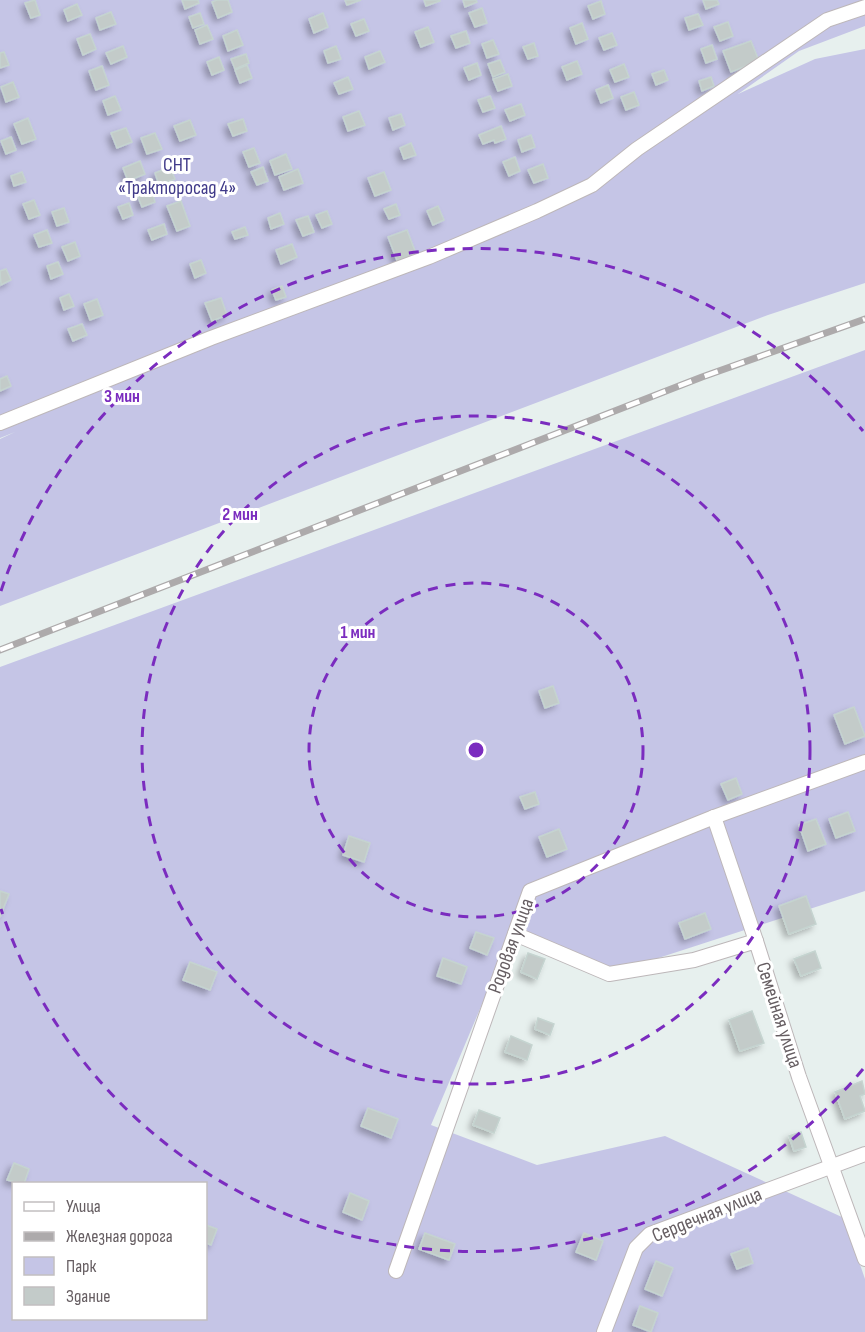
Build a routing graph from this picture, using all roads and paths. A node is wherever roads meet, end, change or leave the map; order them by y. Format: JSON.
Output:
{"nodes":[{"id":1,"x":865,"y":7,"type":"edge"},
{"id":2,"x":0,"y":423,"type":"edge"},
{"id":3,"x":865,"y":762,"type":"edge"},
{"id":4,"x":714,"y":817,"type":"junction"},
{"id":5,"x":515,"y":934,"type":"junction"},
{"id":6,"x":756,"y":941,"type":"junction"},
{"id":7,"x":865,"y":1154,"type":"edge"},
{"id":8,"x":832,"y":1167,"type":"junction"},
{"id":9,"x":865,"y":1259,"type":"edge"},
{"id":10,"x":396,"y":1271,"type":"dead end"},
{"id":11,"x":604,"y":1332,"type":"edge"}],
"edges":[{"from":1,"to":2,"type":"street"},
{"from":3,"to":4,"type":"street","name":"Родовая улица"},
{"from":4,"to":5,"type":"street","name":"Родовая улица"},
{"from":4,"to":6,"type":"street"},
{"from":5,"to":6,"type":"street","name":"Семейная улица"},
{"from":5,"to":10,"type":"street","name":"Родовая улица"},
{"from":6,"to":8,"type":"street","name":"Семейная улица"},
{"from":7,"to":8,"type":"street","name":"Сердечная улица"},
{"from":8,"to":9,"type":"street","name":"Семейная улица"},
{"from":8,"to":11,"type":"street","name":"Сердечная улица"}]}
